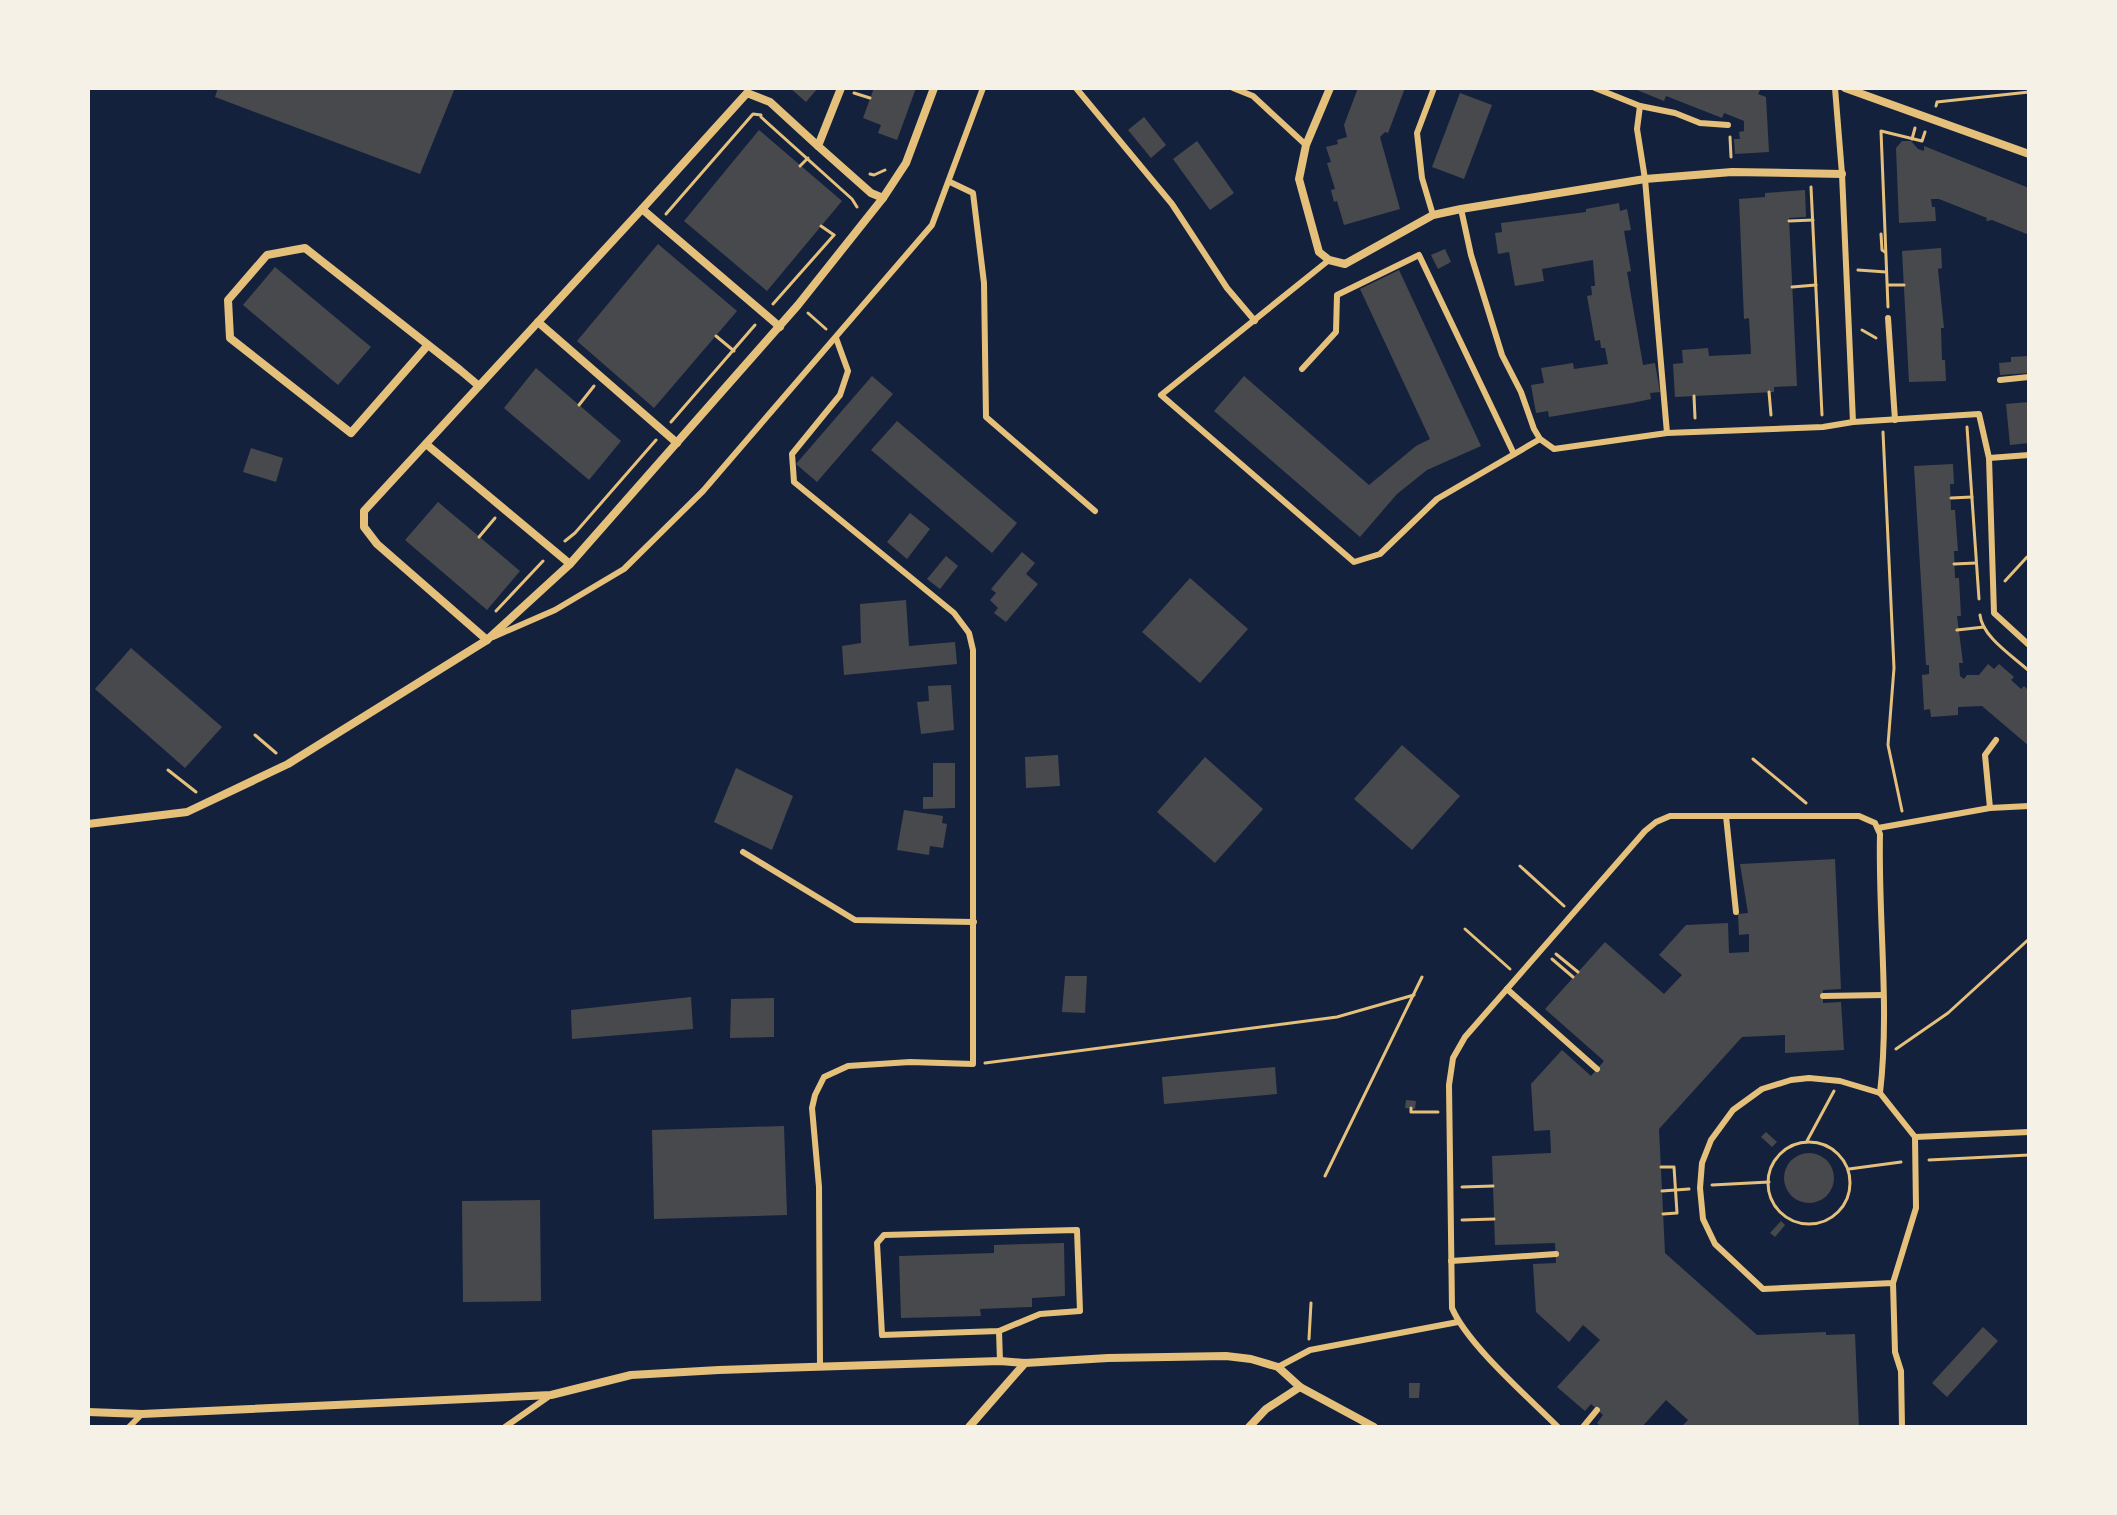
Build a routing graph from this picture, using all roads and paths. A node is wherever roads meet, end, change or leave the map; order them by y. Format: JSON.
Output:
{"nodes":[{"id":1,"x":841,"y":88,"type":"edge"},
{"id":2,"x":852,"y":88,"type":"edge"},
{"id":3,"x":934,"y":88,"type":"edge"},
{"id":4,"x":983,"y":88,"type":"edge"},
{"id":5,"x":1076,"y":88,"type":"edge"},
{"id":6,"x":1233,"y":88,"type":"edge"},
{"id":7,"x":1330,"y":88,"type":"edge"},
{"id":8,"x":1434,"y":88,"type":"edge"},
{"id":9,"x":1595,"y":88,"type":"edge"},
{"id":10,"x":1835,"y":88,"type":"edge"},
{"id":11,"x":1845,"y":88,"type":"edge"},
{"id":12,"x":2022,"y":88,"type":"edge"},
{"id":13,"x":2029,"y":91,"type":"edge"},
{"id":14,"x":870,"y":98,"type":"dead end"},
{"id":15,"x":770,"y":102,"type":"junction"},
{"id":16,"x":1640,"y":106,"type":"junction"},
{"id":17,"x":760,"y":116,"type":"junction"},
{"id":18,"x":1930,"y":123,"type":"junction"},
{"id":19,"x":1916,"y":124,"type":"dead end"},
{"id":20,"x":1728,"y":125,"type":"joint"},
{"id":21,"x":1912,"y":139,"type":"junction"},
{"id":22,"x":1306,"y":145,"type":"junction"},
{"id":23,"x":818,"y":146,"type":"junction"},
{"id":24,"x":2029,"y":154,"type":"edge"},
{"id":25,"x":1732,"y":160,"type":"dead end"},
{"id":26,"x":860,"y":169,"type":"dead end"},
{"id":27,"x":1842,"y":174,"type":"junction"},
{"id":28,"x":1811,"y":175,"type":"junction"},
{"id":29,"x":1645,"y":179,"type":"junction"},
{"id":30,"x":950,"y":182,"type":"junction"},
{"id":31,"x":871,"y":193,"type":"junction"},
{"id":32,"x":883,"y":198,"type":"junction"},
{"id":33,"x":857,"y":207,"type":"junction"},
{"id":34,"x":642,"y":209,"type":"junction"},
{"id":35,"x":1461,"y":209,"type":"junction"},
{"id":36,"x":1433,"y":215,"type":"junction"},
{"id":37,"x":849,"y":216,"type":"dead end"},
{"id":38,"x":1813,"y":220,"type":"junction"},
{"id":39,"x":1789,"y":221,"type":"dead end"},
{"id":40,"x":659,"y":222,"type":"junction"},
{"id":41,"x":821,"y":226,"type":"dead end"},
{"id":42,"x":842,"y":226,"type":"dead end"},
{"id":43,"x":1881,"y":234,"type":"dead end"},
{"id":44,"x":834,"y":235,"type":"junction"},
{"id":45,"x":1885,"y":252,"type":"junction"},
{"id":46,"x":1329,"y":260,"type":"junction"},
{"id":47,"x":1845,"y":269,"type":"junction"},
{"id":48,"x":1886,"y":272,"type":"junction"},
{"id":49,"x":1816,"y":285,"type":"junction"},
{"id":50,"x":1887,"y":285,"type":"junction"},
{"id":51,"x":1904,"y":285,"type":"dead end"},
{"id":52,"x":1792,"y":287,"type":"dead end"},
{"id":53,"x":765,"y":314,"type":"junction"},
{"id":54,"x":1888,"y":318,"type":"joint"},
{"id":55,"x":1255,"y":321,"type":"junction"},
{"id":56,"x":538,"y":322,"type":"junction"},
{"id":57,"x":817,"y":322,"type":"dead end"},
{"id":58,"x":1848,"y":323,"type":"junction"},
{"id":59,"x":780,"y":327,"type":"junction"},
{"id":60,"x":828,"y":331,"type":"dead end"},
{"id":61,"x":716,"y":336,"type":"dead end"},
{"id":62,"x":836,"y":338,"type":"junction"},
{"id":63,"x":428,"y":345,"type":"junction"},
{"id":64,"x":1890,"y":346,"type":"junction"},
{"id":65,"x":734,"y":351,"type":"junction"},
{"id":66,"x":1302,"y":369,"type":"dead end"},
{"id":67,"x":601,"y":377,"type":"junction"},
{"id":68,"x":2029,"y":377,"type":"edge"},
{"id":69,"x":2000,"y":380,"type":"dead end"},
{"id":70,"x":479,"y":386,"type":"junction"},
{"id":71,"x":1769,"y":392,"type":"dead end"},
{"id":72,"x":1694,"y":396,"type":"dead end"},
{"id":73,"x":579,"y":405,"type":"dead end"},
{"id":74,"x":1771,"y":415,"type":"dead end"},
{"id":75,"x":1695,"y":418,"type":"dead end"},
{"id":76,"x":1895,"y":420,"type":"junction"},
{"id":77,"x":1882,"y":421,"type":"junction"},
{"id":78,"x":1853,"y":422,"type":"junction"},
{"id":79,"x":1823,"y":427,"type":"junction"},
{"id":80,"x":663,"y":431,"type":"junction"},
{"id":81,"x":1667,"y":433,"type":"junction"},
{"id":82,"x":1540,"y":439,"type":"junction"},
{"id":83,"x":677,"y":443,"type":"junction"},
{"id":84,"x":426,"y":444,"type":"junction"},
{"id":85,"x":1514,"y":454,"type":"junction"},
{"id":86,"x":2029,"y":455,"type":"edge"},
{"id":87,"x":1989,"y":458,"type":"junction"},
{"id":88,"x":1972,"y":497,"type":"dead end"},
{"id":89,"x":1951,"y":498,"type":"dead end"},
{"id":90,"x":503,"y":508,"type":"junction"},
{"id":91,"x":1095,"y":511,"type":"dead end"},
{"id":92,"x":479,"y":537,"type":"dead end"},
{"id":93,"x":553,"y":551,"type":"junction"},
{"id":94,"x":2027,"y":557,"type":"dead end"},
{"id":95,"x":1976,"y":563,"type":"dead end"},
{"id":96,"x":570,"y":564,"type":"junction"},
{"id":97,"x":1954,"y":564,"type":"dead end"},
{"id":98,"x":2014,"y":571,"type":"dead end"},
{"id":99,"x":1984,"y":627,"type":"dead end"},
{"id":100,"x":1957,"y":630,"type":"dead end"},
{"id":101,"x":477,"y":631,"type":"junction"},
{"id":102,"x":487,"y":640,"type":"junction"},
{"id":103,"x":2029,"y":645,"type":"edge"},
{"id":104,"x":255,"y":735,"type":"dead end"},
{"id":105,"x":1996,"y":740,"type":"dead end"},
{"id":106,"x":1753,"y":759,"type":"dead end"},
{"id":107,"x":288,"y":764,"type":"junction"},
{"id":108,"x":168,"y":770,"type":"dead end"},
{"id":109,"x":201,"y":796,"type":"dead end"},
{"id":110,"x":2029,"y":806,"type":"edge"},
{"id":111,"x":1990,"y":808,"type":"junction"},
{"id":112,"x":1726,"y":816,"type":"junction"},
{"id":113,"x":1821,"y":816,"type":"junction"},
{"id":114,"x":1904,"y":823,"type":"junction"},
{"id":115,"x":88,"y":824,"type":"edge"},
{"id":116,"x":1878,"y":828,"type":"junction"},
{"id":117,"x":743,"y":852,"type":"dead end"},
{"id":118,"x":1520,"y":866,"type":"dead end"},
{"id":119,"x":1736,"y":912,"type":"dead end"},
{"id":120,"x":1573,"y":913,"type":"junction"},
{"id":121,"x":974,"y":922,"type":"junction"},
{"id":122,"x":1465,"y":929,"type":"dead end"},
{"id":123,"x":2029,"y":939,"type":"edge"},
{"id":124,"x":1544,"y":948,"type":"junction"},
{"id":125,"x":1578,"y":972,"type":"dead end"},
{"id":126,"x":1518,"y":976,"type":"junction"},
{"id":127,"x":1422,"y":977,"type":"dead end"},
{"id":128,"x":1573,"y":977,"type":"dead end"},
{"id":129,"x":1507,"y":989,"type":"junction"},
{"id":130,"x":1414,"y":995,"type":"junction"},
{"id":131,"x":1883,"y":995,"type":"junction"},
{"id":132,"x":1823,"y":996,"type":"dead end"},
{"id":133,"x":1884,"y":1057,"type":"junction"},
{"id":134,"x":973,"y":1064,"type":"junction"},
{"id":135,"x":1597,"y":1069,"type":"dead end"},
{"id":136,"x":1840,"y":1081,"type":"junction"},
{"id":137,"x":1880,"y":1093,"type":"junction"},
{"id":138,"x":1411,"y":1108,"type":"dead end"},
{"id":139,"x":1449,"y":1111,"type":"junction"},
{"id":140,"x":2029,"y":1132,"type":"edge"},
{"id":141,"x":1915,"y":1137,"type":"junction"},
{"id":142,"x":1806,"y":1142,"type":"junction"},
{"id":143,"x":2029,"y":1155,"type":"edge"},
{"id":144,"x":1916,"y":1160,"type":"junction"},
{"id":145,"x":1661,"y":1167,"type":"dead end"},
{"id":146,"x":1848,"y":1169,"type":"junction"},
{"id":147,"x":1325,"y":1176,"type":"dead end"},
{"id":148,"x":1769,"y":1182,"type":"junction"},
{"id":149,"x":1493,"y":1186,"type":"dead end"},
{"id":150,"x":1450,"y":1187,"type":"junction"},
{"id":151,"x":1700,"y":1188,"type":"junction"},
{"id":152,"x":1676,"y":1190,"type":"junction"},
{"id":153,"x":1662,"y":1191,"type":"dead end"},
{"id":154,"x":1663,"y":1214,"type":"dead end"},
{"id":155,"x":1494,"y":1219,"type":"dead end"},
{"id":156,"x":1451,"y":1221,"type":"junction"},
{"id":157,"x":1556,"y":1254,"type":"dead end"},
{"id":158,"x":1451,"y":1261,"type":"junction"},
{"id":159,"x":1893,"y":1283,"type":"junction"},
{"id":160,"x":1311,"y":1303,"type":"dead end"},
{"id":161,"x":1458,"y":1322,"type":"junction"},
{"id":162,"x":999,"y":1331,"type":"junction"},
{"id":163,"x":1310,"y":1350,"type":"junction"},
{"id":164,"x":1000,"y":1361,"type":"junction"},
{"id":165,"x":1025,"y":1363,"type":"junction"},
{"id":166,"x":820,"y":1366,"type":"junction"},
{"id":167,"x":1278,"y":1367,"type":"junction"},
{"id":168,"x":1300,"y":1387,"type":"junction"},
{"id":169,"x":551,"y":1395,"type":"junction"},
{"id":170,"x":1597,"y":1410,"type":"dead end"},
{"id":171,"x":88,"y":1412,"type":"edge"},
{"id":172,"x":142,"y":1414,"type":"junction"},
{"id":173,"x":129,"y":1427,"type":"edge"},
{"id":174,"x":505,"y":1427,"type":"edge"},
{"id":175,"x":969,"y":1427,"type":"edge"},
{"id":176,"x":1249,"y":1427,"type":"edge"},
{"id":177,"x":1374,"y":1427,"type":"edge"},
{"id":178,"x":1558,"y":1427,"type":"edge"},
{"id":179,"x":1583,"y":1427,"type":"edge"},
{"id":180,"x":1902,"y":1427,"type":"edge"}],
"edges":[{"from":1,"to":23,"type":"street"},
{"from":2,"to":14,"type":"path"},
{"from":3,"to":32,"type":"street"},
{"from":4,"to":30,"type":"lane"},
{"from":5,"to":55,"type":"lane"},
{"from":6,"to":22,"type":"lane"},
{"from":7,"to":22,"type":"street"},
{"from":8,"to":36,"type":"lane"},
{"from":9,"to":16,"type":"lane"},
{"from":10,"to":27,"type":"lane"},
{"from":11,"to":18,"type":"street"},
{"from":12,"to":13,"type":"path"},
{"from":13,"to":18,"type":"path"},
{"from":15,"to":17,"type":"path"},
{"from":15,"to":23,"type":"street"},
{"from":15,"to":34,"type":"street"},
{"from":16,"to":20,"type":"lane"},
{"from":16,"to":29,"type":"lane"},
{"from":17,"to":33,"type":"path"},
{"from":17,"to":40,"type":"path"},
{"from":18,"to":21,"type":"path"},
{"from":18,"to":24,"type":"street"},
{"from":19,"to":21,"type":"path"},
{"from":20,"to":25,"type":"path"},
{"from":21,"to":45,"type":"path"},
{"from":22,"to":46,"type":"street"},
{"from":23,"to":31,"type":"street"},
{"from":26,"to":31,"type":"path"},
{"from":27,"to":28,"type":"street"},
{"from":27,"to":47,"type":"lane"},
{"from":28,"to":29,"type":"street"},
{"from":28,"to":38,"type":"path"},
{"from":29,"to":35,"type":"street"},
{"from":29,"to":81,"type":"lane"},
{"from":30,"to":62,"type":"lane"},
{"from":30,"to":91,"type":"lane"},
{"from":31,"to":32,"type":"street"},
{"from":31,"to":33,"type":"path"},
{"from":32,"to":59,"type":"street"},
{"from":33,"to":37,"type":"path"},
{"from":34,"to":40,"type":"street"},
{"from":34,"to":56,"type":"street"},
{"from":35,"to":36,"type":"street"},
{"from":35,"to":82,"type":"lane"},
{"from":36,"to":46,"type":"street"},
{"from":38,"to":39,"type":"path"},
{"from":38,"to":49,"type":"path"},
{"from":40,"to":53,"type":"street"},
{"from":41,"to":44,"type":"path"},
{"from":42,"to":44,"type":"path"},
{"from":43,"to":45,"type":"path"},
{"from":44,"to":53,"type":"path"},
{"from":45,"to":48,"type":"path"},
{"from":46,"to":55,"type":"lane"},
{"from":47,"to":48,"type":"path"},
{"from":47,"to":58,"type":"lane"},
{"from":48,"to":50,"type":"path"},
{"from":49,"to":52,"type":"path"},
{"from":49,"to":79,"type":"path"},
{"from":50,"to":51,"type":"path"},
{"from":50,"to":54,"type":"path"},
{"from":53,"to":59,"type":"street"},
{"from":53,"to":65,"type":"path"},
{"from":54,"to":64,"type":"lane"},
{"from":55,"to":85,"type":"lane"},
{"from":56,"to":67,"type":"street"},
{"from":56,"to":70,"type":"street"},
{"from":57,"to":60,"type":"path"},
{"from":58,"to":64,"type":"path"},
{"from":58,"to":78,"type":"lane"},
{"from":59,"to":83,"type":"street"},
{"from":61,"to":65,"type":"path"},
{"from":62,"to":102,"type":"lane"},
{"from":62,"to":121,"type":"lane"},
{"from":63,"to":63,"type":"street"},
{"from":63,"to":70,"type":"street"},
{"from":64,"to":76,"type":"lane"},
{"from":65,"to":80,"type":"path"},
{"from":66,"to":85,"type":"lane"},
{"from":67,"to":73,"type":"path"},
{"from":67,"to":80,"type":"street"},
{"from":68,"to":69,"type":"lane"},
{"from":70,"to":84,"type":"street"},
{"from":71,"to":74,"type":"path"},
{"from":72,"to":75,"type":"path"},
{"from":76,"to":77,"type":"lane"},
{"from":76,"to":87,"type":"lane"},
{"from":77,"to":78,"type":"lane"},
{"from":77,"to":114,"type":"path"},
{"from":78,"to":79,"type":"lane"},
{"from":79,"to":81,"type":"lane"},
{"from":80,"to":83,"type":"street"},
{"from":80,"to":93,"type":"path"},
{"from":81,"to":82,"type":"lane"},
{"from":82,"to":85,"type":"lane"},
{"from":83,"to":96,"type":"street"},
{"from":84,"to":90,"type":"street"},
{"from":84,"to":101,"type":"street"},
{"from":86,"to":87,"type":"lane"},
{"from":87,"to":103,"type":"lane"},
{"from":88,"to":89,"type":"path"},
{"from":90,"to":92,"type":"path"},
{"from":90,"to":93,"type":"street"},
{"from":93,"to":96,"type":"street"},
{"from":93,"to":101,"type":"path"},
{"from":94,"to":98,"type":"path"},
{"from":95,"to":97,"type":"path"},
{"from":96,"to":102,"type":"street"},
{"from":99,"to":100,"type":"path"},
{"from":101,"to":102,"type":"street"},
{"from":102,"to":107,"type":"street"},
{"from":104,"to":107,"type":"path"},
{"from":105,"to":111,"type":"lane"},
{"from":106,"to":113,"type":"path"},
{"from":107,"to":115,"type":"street"},
{"from":108,"to":109,"type":"path"},
{"from":110,"to":111,"type":"lane"},
{"from":111,"to":114,"type":"lane"},
{"from":112,"to":113,"type":"lane"},
{"from":112,"to":119,"type":"lane"},
{"from":112,"to":120,"type":"lane"},
{"from":113,"to":116,"type":"lane"},
{"from":114,"to":116,"type":"lane"},
{"from":116,"to":131,"type":"lane"},
{"from":117,"to":121,"type":"lane"},
{"from":118,"to":120,"type":"path"},
{"from":120,"to":124,"type":"lane"},
{"from":121,"to":134,"type":"lane"},
{"from":122,"to":126,"type":"path"},
{"from":123,"to":133,"type":"path"},
{"from":124,"to":125,"type":"path"},
{"from":124,"to":126,"type":"lane"},
{"from":124,"to":128,"type":"path"},
{"from":126,"to":129,"type":"lane"},
{"from":127,"to":130,"type":"path"},
{"from":129,"to":135,"type":"lane"},
{"from":129,"to":139,"type":"lane"},
{"from":130,"to":134,"type":"path"},
{"from":130,"to":147,"type":"path"},
{"from":131,"to":132,"type":"lane"},
{"from":131,"to":133,"type":"lane"},
{"from":133,"to":137,"type":"lane"},
{"from":134,"to":166,"type":"lane"},
{"from":136,"to":137,"type":"lane"},
{"from":136,"to":142,"type":"path"},
{"from":136,"to":151,"type":"lane"},
{"from":137,"to":141,"type":"lane"},
{"from":138,"to":139,"type":"path"},
{"from":139,"to":150,"type":"lane"},
{"from":140,"to":141,"type":"lane"},
{"from":141,"to":144,"type":"lane"},
{"from":142,"to":146,"type":"path"},
{"from":142,"to":148,"type":"path"},
{"from":143,"to":144,"type":"path"},
{"from":144,"to":146,"type":"path"},
{"from":144,"to":159,"type":"lane"},
{"from":145,"to":152,"type":"path"},
{"from":146,"to":148,"type":"path"},
{"from":148,"to":151,"type":"path"},
{"from":149,"to":150,"type":"path"},
{"from":150,"to":156,"type":"lane"},
{"from":151,"to":152,"type":"path"},
{"from":151,"to":159,"type":"lane"},
{"from":152,"to":153,"type":"path"},
{"from":152,"to":154,"type":"path"},
{"from":155,"to":156,"type":"path"},
{"from":156,"to":158,"type":"lane"},
{"from":157,"to":158,"type":"lane"},
{"from":158,"to":161,"type":"lane"},
{"from":159,"to":180,"type":"lane"},
{"from":160,"to":163,"type":"path"},
{"from":161,"to":163,"type":"lane"},
{"from":161,"to":178,"type":"lane"},
{"from":162,"to":162,"type":"lane"},
{"from":162,"to":164,"type":"lane"},
{"from":163,"to":167,"type":"lane"},
{"from":164,"to":165,"type":"street"},
{"from":164,"to":166,"type":"street"},
{"from":165,"to":167,"type":"street"},
{"from":165,"to":175,"type":"street"},
{"from":166,"to":169,"type":"street"},
{"from":167,"to":168,"type":"street"},
{"from":168,"to":176,"type":"street"},
{"from":168,"to":177,"type":"street"},
{"from":169,"to":172,"type":"street"},
{"from":169,"to":174,"type":"lane"},
{"from":170,"to":179,"type":"lane"},
{"from":171,"to":172,"type":"street"},
{"from":172,"to":173,"type":"lane"}]}
